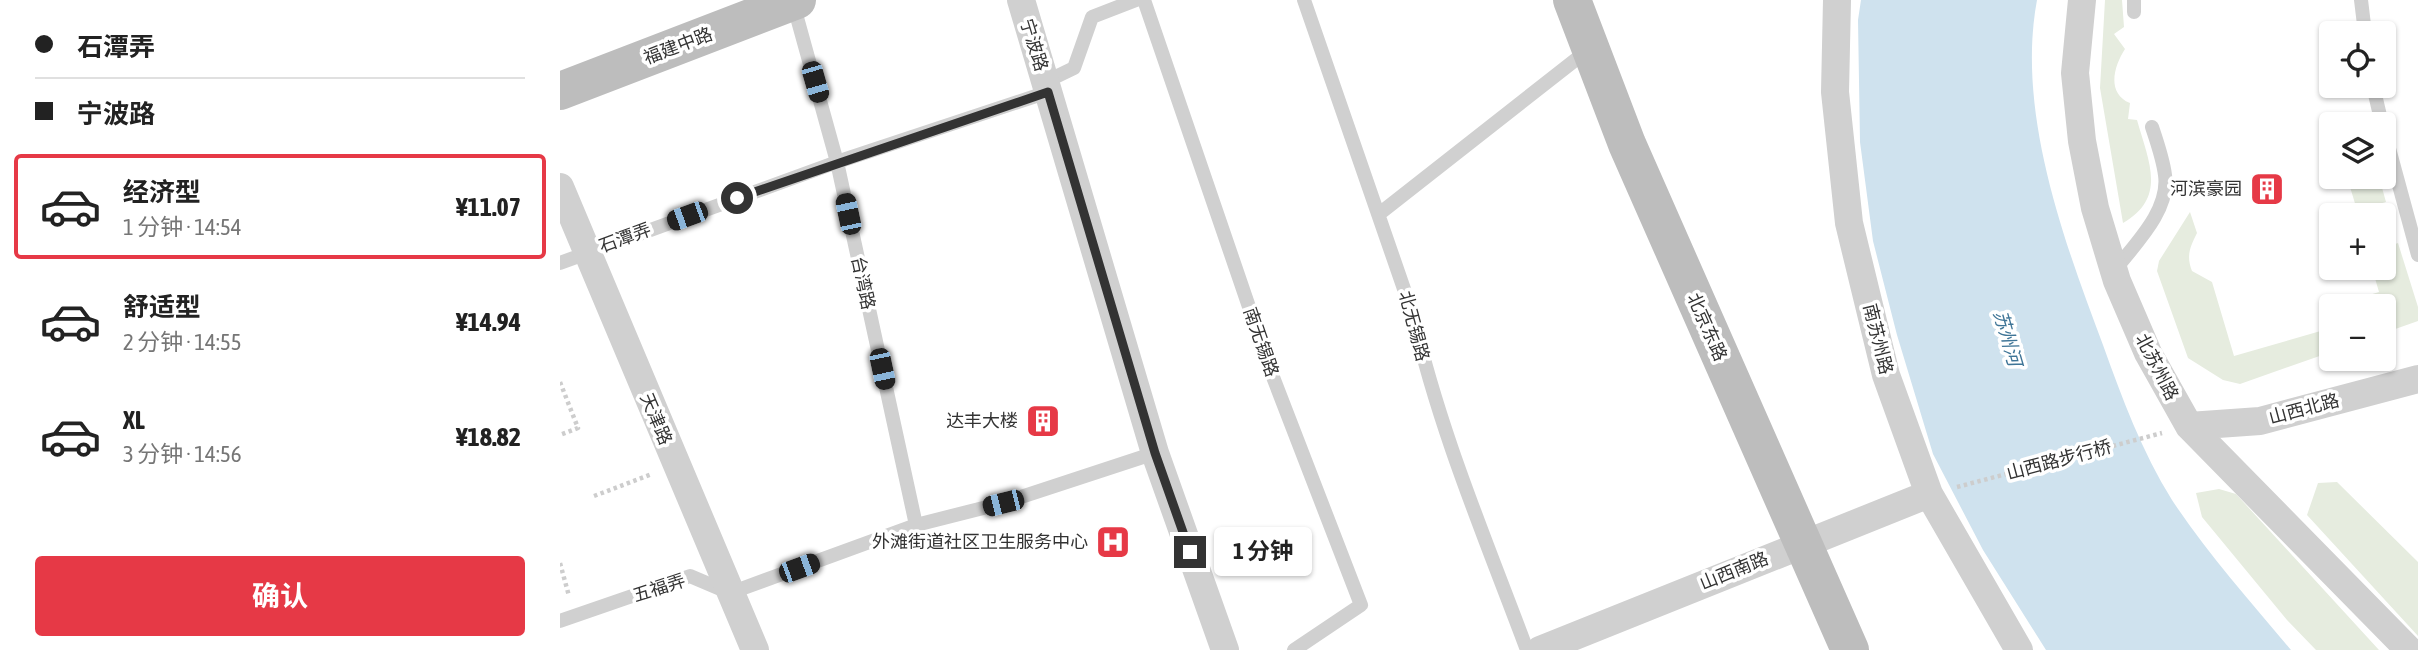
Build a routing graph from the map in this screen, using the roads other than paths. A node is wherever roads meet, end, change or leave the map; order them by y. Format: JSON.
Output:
{"nodes":[{"id":1,"x":1021,"y":0,"type":"edge"},
{"id":2,"x":1136,"y":0,"type":"edge"},
{"id":3,"x":1144,"y":0,"type":"edge"},
{"id":4,"x":1304,"y":0,"type":"edge"},
{"id":5,"x":1838,"y":0,"type":"edge"},
{"id":6,"x":2081,"y":0,"type":"edge"},
{"id":7,"x":2361,"y":0,"type":"edge"},
{"id":8,"x":795,"y":1,"type":"edge"},
{"id":9,"x":1581,"y":2,"type":"edge"},
{"id":10,"x":2364,"y":21,"type":"edge"},
{"id":11,"x":1589,"y":49,"type":"junction"},
{"id":12,"x":1047,"y":87,"type":"junction"},
{"id":13,"x":560,"y":92,"type":"edge"},
{"id":14,"x":2152,"y":127,"type":"dead end"},
{"id":15,"x":837,"y":162,"type":"junction"},
{"id":16,"x":2396,"y":174,"type":"edge"},
{"id":17,"x":560,"y":187,"type":"edge"},
{"id":18,"x":1380,"y":214,"type":"junction"},
{"id":19,"x":587,"y":251,"type":"junction"},
{"id":20,"x":2418,"y":256,"type":"edge"},
{"id":21,"x":560,"y":263,"type":"edge"},
{"id":22,"x":2114,"y":271,"type":"junction"},
{"id":23,"x":2418,"y":379,"type":"edge"},
{"id":24,"x":2189,"y":426,"type":"junction"},
{"id":25,"x":1155,"y":453,"type":"junction"},
{"id":26,"x":1929,"y":494,"type":"junction"},
{"id":27,"x":916,"y":525,"type":"junction"},
{"id":28,"x":1802,"y":543,"type":"junction"},
{"id":29,"x":730,"y":593,"type":"junction"},
{"id":30,"x":560,"y":621,"type":"edge"},
{"id":31,"x":1584,"y":642,"type":"edge"},
{"id":32,"x":755,"y":650,"type":"edge"},
{"id":33,"x":1225,"y":650,"type":"edge"},
{"id":34,"x":1294,"y":650,"type":"edge"},
{"id":35,"x":1527,"y":650,"type":"edge"},
{"id":36,"x":1540,"y":650,"type":"edge"},
{"id":37,"x":1850,"y":650,"type":"edge"},
{"id":38,"x":2019,"y":650,"type":"edge"},
{"id":39,"x":2409,"y":650,"type":"edge"}],
"edges":[{"from":1,"to":12,"type":"street","name":"宁波路"},
{"from":2,"to":12,"type":"lane","name":"石潭弄"},
{"from":3,"to":34,"type":"lane","name":"南无锡路"},
{"from":4,"to":18,"type":"lane","name":"北无锡路"},
{"from":5,"to":26,"type":"street","name":"南苏州路"},
{"from":6,"to":22,"type":"street","name":"北苏州路"},
{"from":7,"to":10,"type":"lane"},
{"from":8,"to":13,"type":"main road","name":"福建中路"},
{"from":8,"to":15,"type":"lane","name":"台湾路"},
{"from":9,"to":11,"type":"main road","name":"北京东路"},
{"from":11,"to":18,"type":"lane"},
{"from":11,"to":28,"type":"main road","name":"北京东路"},
{"from":12,"to":15,"type":"lane","name":"石潭弄"},
{"from":12,"to":25,"type":"street","name":"宁波路"},
{"from":14,"to":22,"type":"lane"},
{"from":15,"to":19,"type":"lane","name":"石潭弄"},
{"from":15,"to":27,"type":"lane","name":"台湾路"},
{"from":16,"to":20,"type":"lane"},
{"from":17,"to":19,"type":"street","name":"天津路"},
{"from":18,"to":35,"type":"lane","name":"北无锡路"},
{"from":19,"to":21,"type":"lane","name":"石潭弄"},
{"from":19,"to":29,"type":"street","name":"天津路"},
{"from":22,"to":24,"type":"street","name":"北苏州路"},
{"from":23,"to":24,"type":"street","name":"山西北路"},
{"from":24,"to":39,"type":"street","name":"北苏州路"},
{"from":25,"to":27,"type":"lane"},
{"from":25,"to":33,"type":"street","name":"宁波路"},
{"from":26,"to":28,"type":"street","name":"山西南路"},
{"from":26,"to":38,"type":"street","name":"南苏州路"},
{"from":27,"to":29,"type":"lane"},
{"from":28,"to":31,"type":"street","name":"山西南路"},
{"from":28,"to":37,"type":"main road","name":"北京东路"},
{"from":29,"to":30,"type":"lane","name":"五福弄"},
{"from":29,"to":32,"type":"street","name":"天津路"},
{"from":31,"to":36,"type":"street","name":"山西南路"}]}
